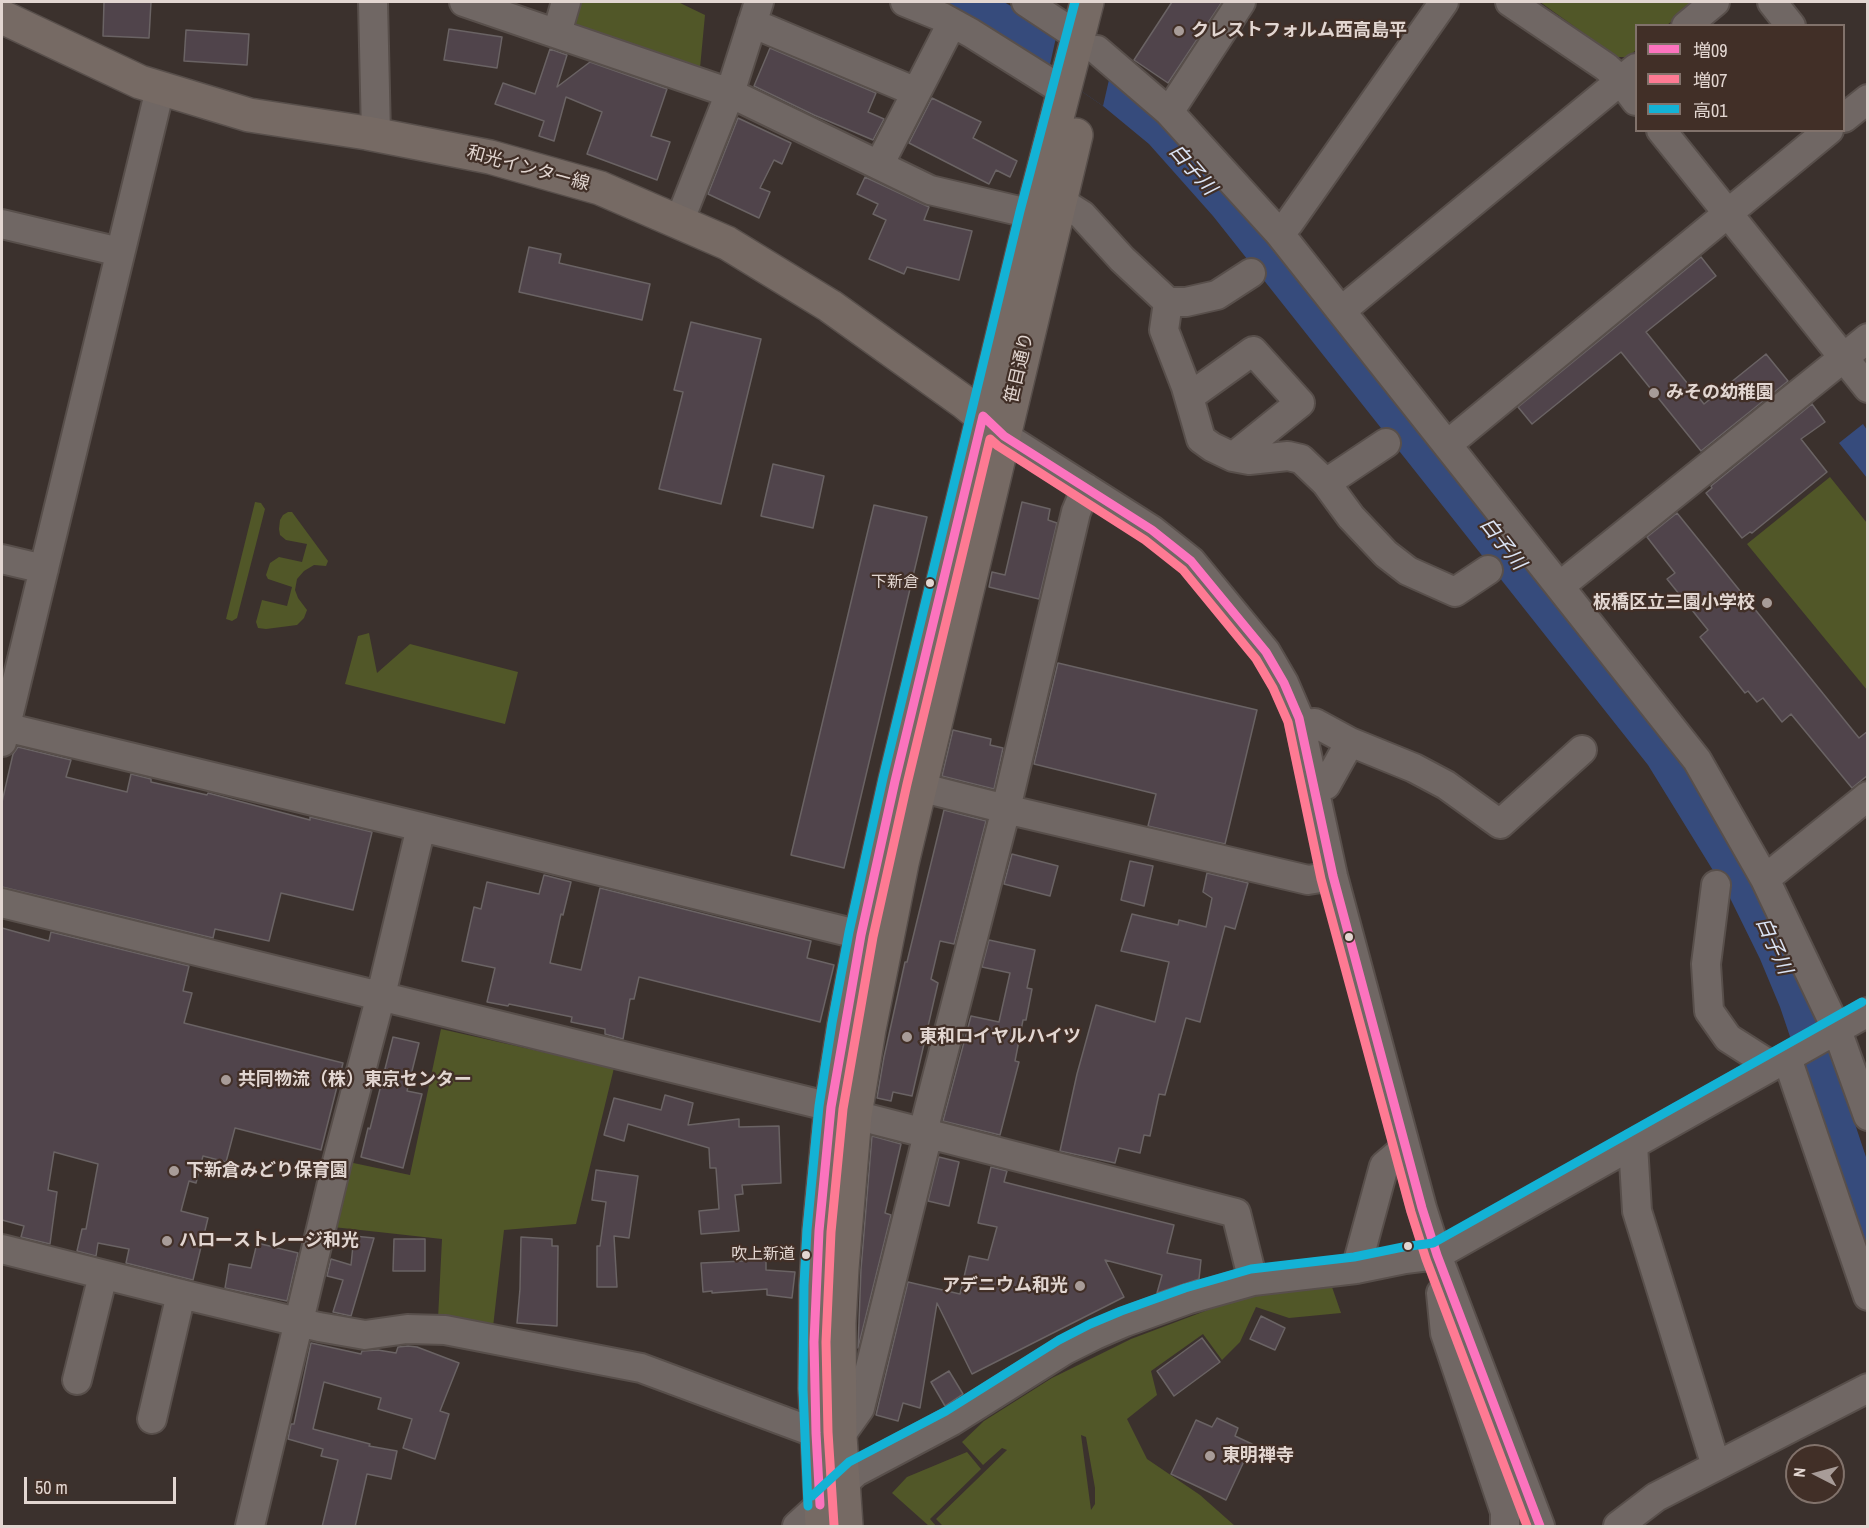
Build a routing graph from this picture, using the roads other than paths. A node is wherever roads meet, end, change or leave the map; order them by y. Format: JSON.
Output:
{"nodes":[{"id":1,"x":373,"y":2,"type":"edge"},
{"id":2,"x":464,"y":2,"type":"edge"},
{"id":3,"x":566,"y":2,"type":"edge"},
{"id":4,"x":905,"y":2,"type":"edge"},
{"id":5,"x":1026,"y":2,"type":"edge"},
{"id":6,"x":1088,"y":2,"type":"edge"},
{"id":7,"x":1109,"y":2,"type":"edge"},
{"id":8,"x":1241,"y":2,"type":"edge"},
{"id":9,"x":1444,"y":2,"type":"edge"},
{"id":10,"x":1510,"y":2,"type":"edge"},
{"id":11,"x":1715,"y":2,"type":"edge"},
{"id":12,"x":1772,"y":2,"type":"edge"},
{"id":13,"x":756,"y":12,"type":"edge"},
{"id":14,"x":2,"y":16,"type":"edge"},
{"id":15,"x":952,"y":23,"type":"junction"},
{"id":16,"x":1688,"y":24,"type":"edge"},
{"id":17,"x":1789,"y":24,"type":"edge"},
{"id":18,"x":557,"y":33,"type":"junction"},
{"id":19,"x":1087,"y":47,"type":"junction"},
{"id":20,"x":1631,"y":83,"type":"edge"},
{"id":21,"x":160,"y":89,"type":"junction"},
{"id":22,"x":1073,"y":91,"type":"junction"},
{"id":23,"x":916,"y":92,"type":"junction"},
{"id":24,"x":730,"y":93,"type":"junction"},
{"id":25,"x":1169,"y":112,"type":"junction"},
{"id":26,"x":1663,"y":132,"type":"edge"},
{"id":27,"x":1827,"y":132,"type":"edge"},
{"id":28,"x":376,"y":135,"type":"junction"},
{"id":29,"x":879,"y":165,"type":"junction"},
{"id":30,"x":1046,"y":207,"type":"junction"},
{"id":31,"x":1729,"y":213,"type":"junction"},
{"id":32,"x":679,"y":222,"type":"junction"},
{"id":33,"x":2,"y":224,"type":"edge"},
{"id":34,"x":1279,"y":233,"type":"junction"},
{"id":35,"x":120,"y":252,"type":"junction"},
{"id":36,"x":1251,"y":273,"type":"dead end"},
{"id":37,"x":1168,"y":302,"type":"junction"},
{"id":38,"x":1341,"y":310,"type":"junction"},
{"id":39,"x":1868,"y":338,"type":"edge"},
{"id":40,"x":1843,"y":358,"type":"junction"},
{"id":41,"x":1868,"y":388,"type":"edge"},
{"id":42,"x":1189,"y":397,"type":"junction"},
{"id":43,"x":994,"y":426,"type":"junction"},
{"id":44,"x":1386,"y":443,"type":"dead end"},
{"id":45,"x":1448,"y":444,"type":"junction"},
{"id":46,"x":1233,"y":457,"type":"junction"},
{"id":47,"x":1326,"y":483,"type":"junction"},
{"id":48,"x":1086,"y":488,"type":"junction"},
{"id":49,"x":2,"y":559,"type":"edge"},
{"id":50,"x":44,"y":569,"type":"junction"},
{"id":51,"x":1488,"y":570,"type":"dead end"},
{"id":52,"x":1560,"y":586,"type":"junction"},
{"id":53,"x":1301,"y":724,"type":"junction"},
{"id":54,"x":3,"y":735,"type":"edge"},
{"id":55,"x":1350,"y":742,"type":"junction"},
{"id":56,"x":1582,"y":750,"type":"dead end"},
{"id":57,"x":919,"y":787,"type":"junction"},
{"id":58,"x":1315,"y":788,"type":"junction"},
{"id":59,"x":1868,"y":796,"type":"edge"},
{"id":60,"x":1006,"y":809,"type":"junction"},
{"id":61,"x":421,"y":827,"type":"junction"},
{"id":62,"x":1333,"y":876,"type":"junction"},
{"id":63,"x":1766,"y":879,"type":"junction"},
{"id":64,"x":1716,"y":885,"type":"dead end"},
{"id":65,"x":2,"y":903,"type":"edge"},
{"id":66,"x":861,"y":935,"type":"junction"},
{"id":67,"x":381,"y":995,"type":"junction"},
{"id":68,"x":1868,"y":1012,"type":"edge"},
{"id":69,"x":1833,"y":1032,"type":"junction"},
{"id":70,"x":1784,"y":1059,"type":"junction"},
{"id":71,"x":843,"y":1111,"type":"junction"},
{"id":72,"x":1868,"y":1116,"type":"edge"},
{"id":73,"x":926,"y":1133,"type":"junction"},
{"id":74,"x":1632,"y":1144,"type":"junction"},
{"id":75,"x":1405,"y":1148,"type":"junction"},
{"id":76,"x":2,"y":1249,"type":"edge"},
{"id":77,"x":1437,"y":1255,"type":"junction"},
{"id":78,"x":1356,"y":1269,"type":"junction"},
{"id":79,"x":103,"y":1275,"type":"junction"},
{"id":80,"x":1253,"y":1281,"type":"junction"},
{"id":81,"x":181,"y":1294,"type":"junction"},
{"id":82,"x":1868,"y":1296,"type":"edge"},
{"id":83,"x":300,"y":1322,"type":"junction"},
{"id":84,"x":77,"y":1380,"type":"dead end"},
{"id":85,"x":1868,"y":1388,"type":"edge"},
{"id":86,"x":152,"y":1419,"type":"dead end"},
{"id":87,"x":828,"y":1435,"type":"junction"},
{"id":88,"x":1716,"y":1466,"type":"junction"},
{"id":89,"x":820,"y":1511,"type":"edge"},
{"id":90,"x":250,"y":1527,"type":"edge"},
{"id":91,"x":846,"y":1527,"type":"edge"},
{"id":92,"x":1505,"y":1527,"type":"edge"},
{"id":93,"x":1540,"y":1527,"type":"edge"},
{"id":94,"x":1618,"y":1527,"type":"edge"}],
"edges":[{"from":1,"to":28,"type":"street"},
{"from":2,"to":18,"type":"street"},
{"from":3,"to":18,"type":"street"},
{"from":4,"to":15,"type":"street"},
{"from":5,"to":19,"type":"street"},
{"from":6,"to":19,"type":"main road"},
{"from":7,"to":19,"type":"main road"},
{"from":8,"to":25,"type":"street"},
{"from":9,"to":34,"type":"street"},
{"from":10,"to":20,"type":"street"},
{"from":11,"to":16,"type":"street"},
{"from":12,"to":17,"type":"street"},
{"from":13,"to":23,"type":"street"},
{"from":13,"to":24,"type":"street"},
{"from":14,"to":21,"type":"main road","name":"和光インター線"},
{"from":15,"to":22,"type":"street"},
{"from":15,"to":23,"type":"street"},
{"from":18,"to":24,"type":"street"},
{"from":19,"to":22,"type":"main road","name":"笹目通り"},
{"from":19,"to":25,"type":"street"},
{"from":20,"to":38,"type":"street"},
{"from":21,"to":28,"type":"main road","name":"和光インター線"},
{"from":21,"to":35,"type":"street"},
{"from":22,"to":30,"type":"main road","name":"笹目通り"},
{"from":23,"to":29,"type":"street"},
{"from":24,"to":29,"type":"street"},
{"from":24,"to":32,"type":"street"},
{"from":25,"to":34,"type":"street"},
{"from":26,"to":31,"type":"street"},
{"from":27,"to":31,"type":"street"},
{"from":28,"to":32,"type":"main road","name":"和光インター線"},
{"from":29,"to":30,"type":"street"},
{"from":30,"to":37,"type":"street"},
{"from":30,"to":43,"type":"main road","name":"笹目通り"},
{"from":31,"to":40,"type":"street"},
{"from":31,"to":45,"type":"street"},
{"from":32,"to":43,"type":"main road","name":"和光インター線"},
{"from":33,"to":35,"type":"street"},
{"from":34,"to":38,"type":"street"},
{"from":35,"to":50,"type":"street"},
{"from":36,"to":37,"type":"street"},
{"from":37,"to":42,"type":"street"},
{"from":38,"to":45,"type":"street"},
{"from":39,"to":40,"type":"street"},
{"from":40,"to":41,"type":"street"},
{"from":40,"to":52,"type":"street"},
{"from":42,"to":46,"type":"street"},
{"from":42,"to":46,"type":"street"},
{"from":43,"to":48,"type":"street"},
{"from":43,"to":57,"type":"main road","name":"笹目通り"},
{"from":43,"to":66,"type":"main road","name":"笹目通り"},
{"from":44,"to":47,"type":"street"},
{"from":45,"to":52,"type":"street"},
{"from":46,"to":47,"type":"street"},
{"from":47,"to":51,"type":"street"},
{"from":48,"to":53,"type":"street"},
{"from":48,"to":60,"type":"street"},
{"from":49,"to":50,"type":"street"},
{"from":50,"to":54,"type":"street"},
{"from":52,"to":63,"type":"street"},
{"from":53,"to":55,"type":"street"},
{"from":53,"to":58,"type":"street"},
{"from":54,"to":61,"type":"street"},
{"from":55,"to":56,"type":"street"},
{"from":55,"to":58,"type":"street"},
{"from":57,"to":60,"type":"street"},
{"from":57,"to":71,"type":"main road","name":"笹目通り"},
{"from":58,"to":62,"type":"street"},
{"from":59,"to":63,"type":"street"},
{"from":60,"to":62,"type":"street"},
{"from":60,"to":73,"type":"street"},
{"from":61,"to":66,"type":"street"},
{"from":61,"to":67,"type":"street"},
{"from":62,"to":75,"type":"street"},
{"from":63,"to":69,"type":"street"},
{"from":64,"to":70,"type":"street"},
{"from":65,"to":67,"type":"street"},
{"from":66,"to":71,"type":"main road","name":"笹目通り"},
{"from":67,"to":71,"type":"street"},
{"from":67,"to":83,"type":"street"},
{"from":68,"to":69,"type":"street"},
{"from":69,"to":70,"type":"street"},
{"from":69,"to":72,"type":"street"},
{"from":70,"to":74,"type":"street"},
{"from":70,"to":82,"type":"street"},
{"from":71,"to":73,"type":"street"},
{"from":71,"to":87,"type":"main road","name":"笹目通り"},
{"from":73,"to":80,"type":"street"},
{"from":73,"to":87,"type":"street"},
{"from":74,"to":77,"type":"street"},
{"from":74,"to":88,"type":"street"},
{"from":75,"to":77,"type":"street"},
{"from":75,"to":78,"type":"street"},
{"from":76,"to":79,"type":"street"},
{"from":77,"to":78,"type":"street"},
{"from":77,"to":92,"type":"street"},
{"from":77,"to":93,"type":"street"},
{"from":78,"to":80,"type":"street"},
{"from":79,"to":81,"type":"street"},
{"from":79,"to":84,"type":"street"},
{"from":80,"to":89,"type":"street"},
{"from":81,"to":83,"type":"street"},
{"from":81,"to":86,"type":"street"},
{"from":83,"to":87,"type":"street"},
{"from":83,"to":90,"type":"street"},
{"from":85,"to":88,"type":"street"},
{"from":87,"to":89,"type":"main road","name":"笹目通り"},
{"from":88,"to":94,"type":"street"},
{"from":89,"to":91,"type":"main road","name":"笹目通り"}]}
